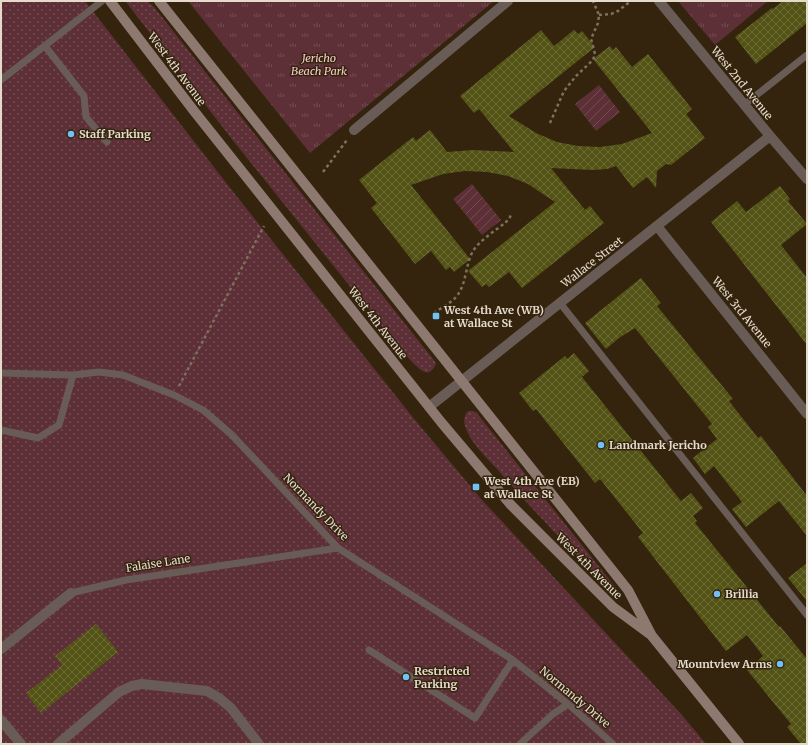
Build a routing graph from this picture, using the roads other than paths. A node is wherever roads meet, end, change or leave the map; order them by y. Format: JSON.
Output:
{"nodes":[{"id":1,"x":102,"y":1,"type":"edge"},
{"id":2,"x":110,"y":1,"type":"edge"},
{"id":3,"x":159,"y":1,"type":"edge"},
{"id":4,"x":508,"y":1,"type":"edge"},
{"id":5,"x":659,"y":1,"type":"edge"},
{"id":6,"x":45,"y":46,"type":"junction"},
{"id":7,"x":807,"y":55,"type":"edge"},
{"id":8,"x":1,"y":80,"type":"edge"},
{"id":9,"x":744,"y":105,"type":"junction"},
{"id":10,"x":354,"y":130,"type":"road end"},
{"id":11,"x":770,"y":136,"type":"junction"},
{"id":12,"x":107,"y":142,"type":"dead end"},
{"id":13,"x":807,"y":179,"type":"edge"},
{"id":14,"x":657,"y":226,"type":"junction"},
{"id":15,"x":560,"y":303,"type":"junction"},
{"id":16,"x":1,"y":373,"type":"edge"},
{"id":17,"x":73,"y":375,"type":"junction"},
{"id":18,"x":462,"y":381,"type":"junction"},
{"id":19,"x":429,"y":407,"type":"junction"},
{"id":20,"x":807,"y":414,"type":"edge"},
{"id":21,"x":1,"y":430,"type":"edge"},
{"id":22,"x":338,"y":548,"type":"junction"},
{"id":23,"x":71,"y":593,"type":"joint"},
{"id":24,"x":807,"y":615,"type":"edge"},
{"id":25,"x":652,"y":636,"type":"junction"},
{"id":26,"x":1,"y":649,"type":"edge"},
{"id":27,"x":369,"y":650,"type":"dead end"},
{"id":28,"x":513,"y":660,"type":"junction"},
{"id":29,"x":568,"y":704,"type":"junction"},
{"id":30,"x":1,"y":720,"type":"edge"},
{"id":31,"x":21,"y":744,"type":"edge"},
{"id":32,"x":58,"y":744,"type":"edge"},
{"id":33,"x":259,"y":744,"type":"edge"},
{"id":34,"x":520,"y":744,"type":"edge"},
{"id":35,"x":613,"y":744,"type":"edge"},
{"id":36,"x":739,"y":744,"type":"edge"}],
"edges":[{"from":1,"to":6,"type":"lane"},
{"from":2,"to":19,"type":"main road","name":"West 4th Avenue"},
{"from":3,"to":18,"type":"main road","name":"West 4th Avenue"},
{"from":4,"to":10,"type":"street"},
{"from":5,"to":9,"type":"street","name":"West 2nd Avenue"},
{"from":6,"to":8,"type":"lane"},
{"from":6,"to":12,"type":"lane"},
{"from":7,"to":9,"type":"lane"},
{"from":9,"to":11,"type":"street","name":"West 2nd Avenue"},
{"from":11,"to":13,"type":"street","name":"West 2nd Avenue"},
{"from":11,"to":14,"type":"street","name":"Wallace Street"},
{"from":14,"to":15,"type":"street","name":"Wallace Street"},
{"from":14,"to":20,"type":"street","name":"West 3rd Avenue"},
{"from":15,"to":18,"type":"street","name":"Wallace Street"},
{"from":15,"to":24,"type":"lane"},
{"from":16,"to":17,"type":"lane","name":"Normandy Drive"},
{"from":17,"to":21,"type":"lane"},
{"from":17,"to":22,"type":"lane","name":"Normandy Drive"},
{"from":18,"to":19,"type":"street","name":"Wallace Street"},
{"from":18,"to":25,"type":"main road","name":"West 4th Avenue"},
{"from":19,"to":25,"type":"main road","name":"West 4th Avenue"},
{"from":22,"to":23,"type":"lane","name":"Falaise Lane"},
{"from":22,"to":28,"type":"lane","name":"Normandy Drive"},
{"from":23,"to":26,"type":"street","name":"Falaise Lane"},
{"from":25,"to":36,"type":"main road","name":"West 4th Avenue"},
{"from":27,"to":28,"type":"lane"},
{"from":28,"to":29,"type":"lane","name":"Normandy Drive"},
{"from":29,"to":34,"type":"lane"},
{"from":29,"to":35,"type":"lane","name":"Normandy Drive"},
{"from":30,"to":31,"type":"street"},
{"from":32,"to":33,"type":"street"}]}
